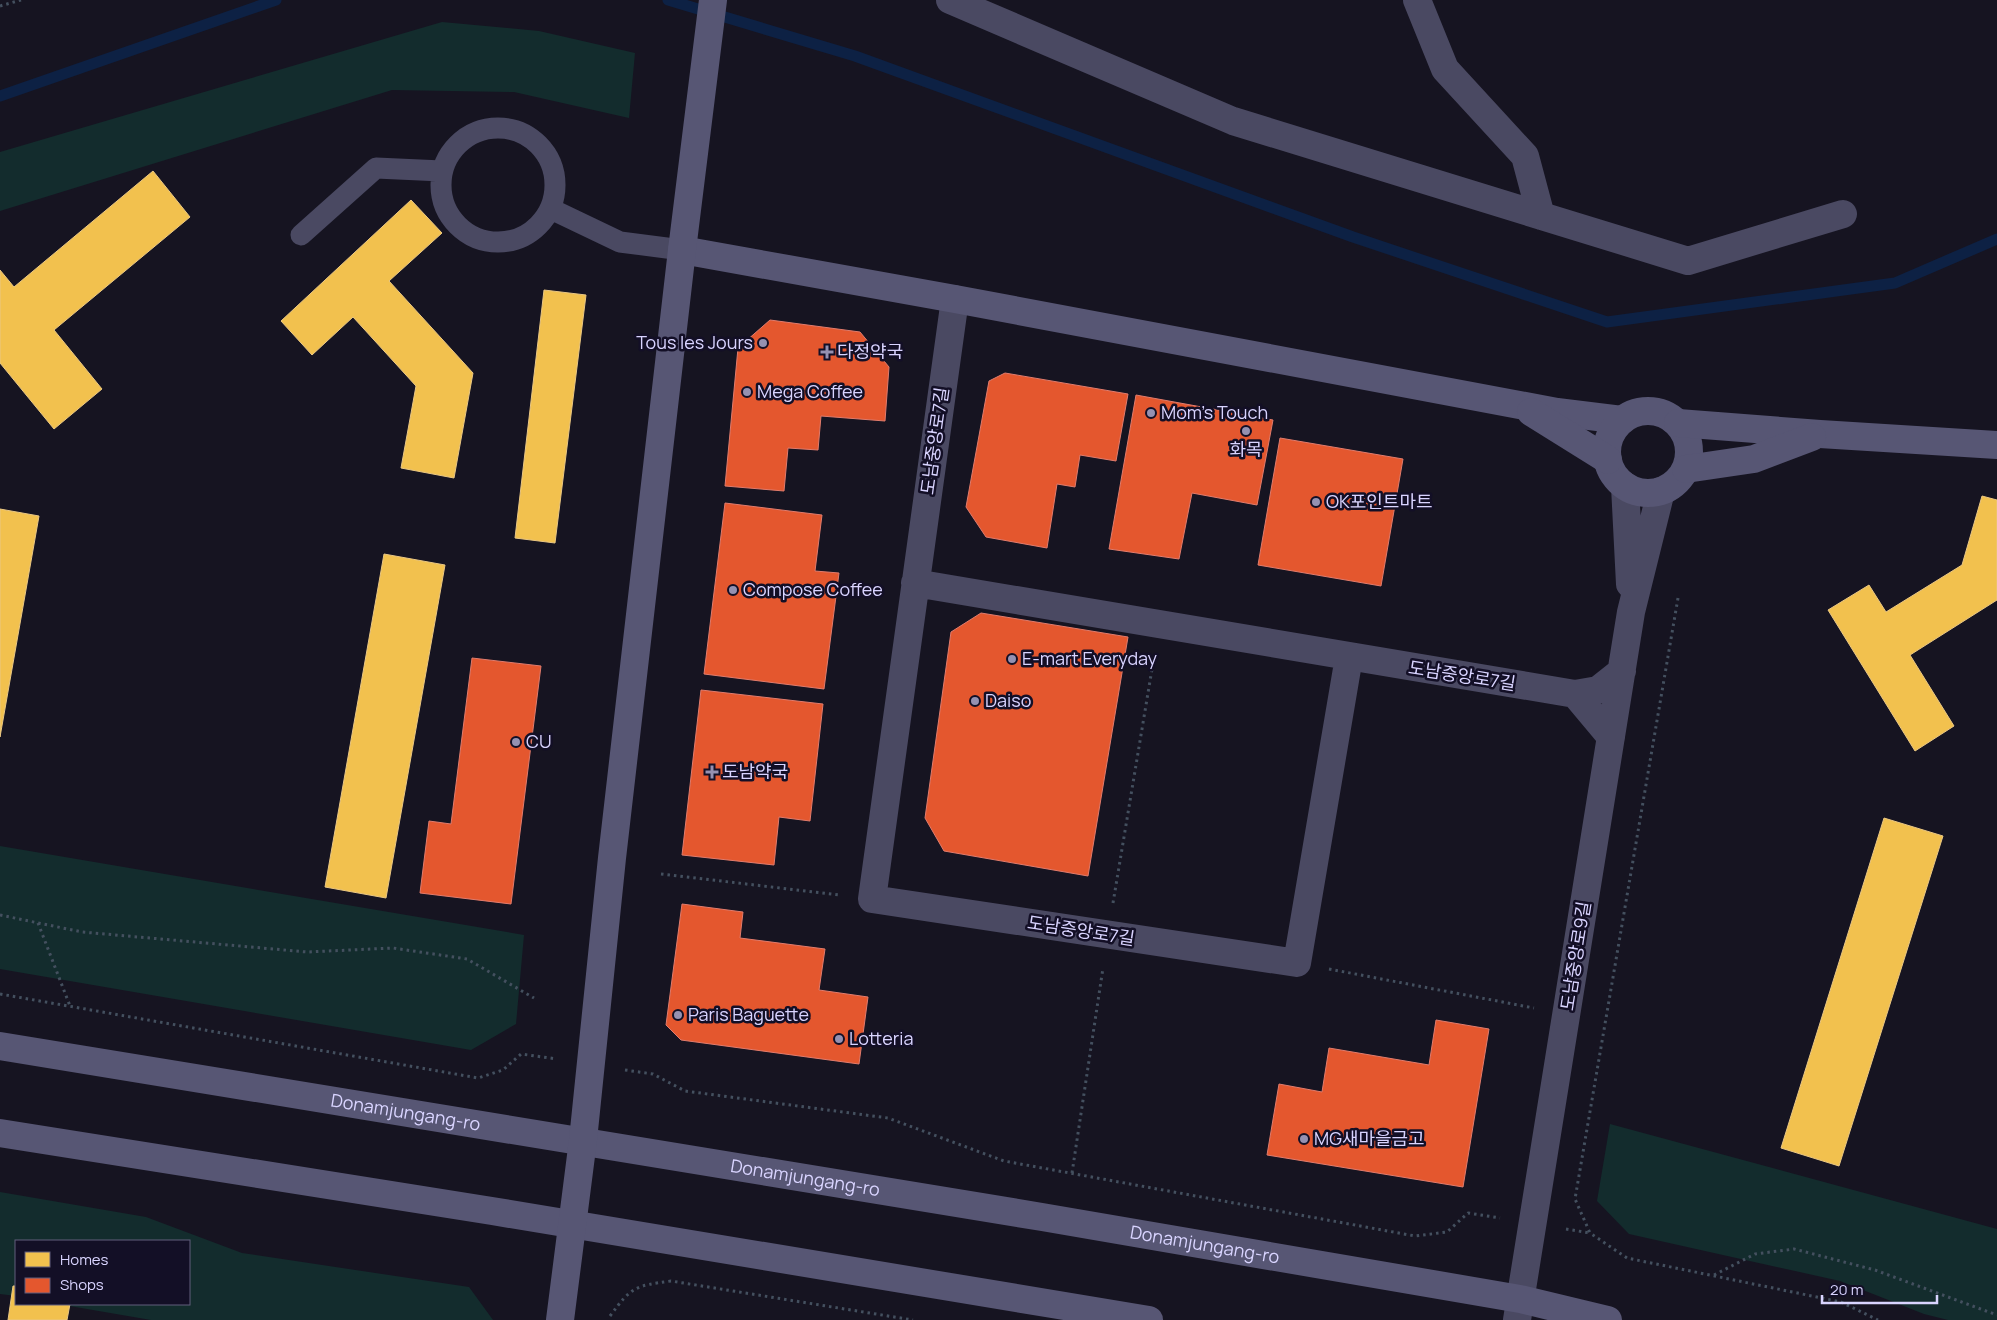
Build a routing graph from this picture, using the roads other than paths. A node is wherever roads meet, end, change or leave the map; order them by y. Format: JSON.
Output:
{"nodes":[{"id":1,"x":714,"y":0,"type":"edge"},
{"id":2,"x":950,"y":0,"type":"edge"},
{"id":3,"x":1417,"y":0,"type":"edge"},
{"id":4,"x":442,"y":171,"type":"junction"},
{"id":5,"x":551,"y":209,"type":"junction"},
{"id":6,"x":1843,"y":214,"type":"dead end"},
{"id":7,"x":1541,"y":216,"type":"junction"},
{"id":8,"x":301,"y":234,"type":"dead end"},
{"id":9,"x":682,"y":250,"type":"junction"},
{"id":10,"x":955,"y":299,"type":"junction"},
{"id":11,"x":1519,"y":404,"type":"junction"},
{"id":12,"x":1622,"y":420,"type":"junction"},
{"id":13,"x":1678,"y":423,"type":"junction"},
{"id":14,"x":1820,"y":434,"type":"junction"},
{"id":15,"x":1997,"y":446,"type":"edge"},
{"id":16,"x":1608,"y":460,"type":"junction"},
{"id":17,"x":1686,"y":469,"type":"junction"},
{"id":18,"x":1625,"y":486,"type":"junction"},
{"id":19,"x":1662,"y":491,"type":"junction"},
{"id":20,"x":915,"y":583,"type":"junction"},
{"id":21,"x":1632,"y":612,"type":"junction"},
{"id":22,"x":1349,"y":657,"type":"junction"},
{"id":23,"x":1622,"y":671,"type":"junction"},
{"id":24,"x":1575,"y":694,"type":"junction"},
{"id":25,"x":1611,"y":737,"type":"junction"},
{"id":26,"x":0,"y":1046,"type":"edge"},
{"id":27,"x":0,"y":1133,"type":"edge"},
{"id":28,"x":583,"y":1140,"type":"junction"},
{"id":29,"x":571,"y":1224,"type":"junction"},
{"id":30,"x":1519,"y":1310,"type":"edge"},
{"id":31,"x":560,"y":1320,"type":"edge"},
{"id":32,"x":1149,"y":1320,"type":"edge"},
{"id":33,"x":1608,"y":1320,"type":"edge"}],
"edges":[{"from":1,"to":9,"type":"street"},
{"from":2,"to":7,"type":"street"},
{"from":3,"to":7,"type":"street"},
{"from":4,"to":5,"type":"lane"},
{"from":4,"to":5,"type":"lane"},
{"from":4,"to":8,"type":"lane"},
{"from":5,"to":9,"type":"lane"},
{"from":6,"to":7,"type":"street"},
{"from":9,"to":10,"type":"street"},
{"from":9,"to":28,"type":"street"},
{"from":10,"to":11,"type":"street"},
{"from":10,"to":20,"type":"street","name":"도남중앙로7길"},
{"from":11,"to":12,"type":"street"},
{"from":11,"to":16,"type":"street"},
{"from":12,"to":13,"type":"street"},
{"from":12,"to":16,"type":"street"},
{"from":13,"to":14,"type":"street"},
{"from":13,"to":17,"type":"street"},
{"from":14,"to":15,"type":"street"},
{"from":14,"to":17,"type":"street"},
{"from":16,"to":18,"type":"street"},
{"from":17,"to":19,"type":"street"},
{"from":18,"to":19,"type":"street"},
{"from":18,"to":21,"type":"street"},
{"from":19,"to":21,"type":"street"},
{"from":20,"to":22,"type":"street","name":"도남중앙로7길"},
{"from":20,"to":22,"type":"street","name":"도남중앙로7길"},
{"from":21,"to":23,"type":"street","name":"도남중앙로9길"},
{"from":22,"to":24,"type":"street","name":"도남중앙로7길"},
{"from":23,"to":24,"type":"street"},
{"from":23,"to":25,"type":"street","name":"도남중앙로9길"},
{"from":24,"to":25,"type":"street"},
{"from":25,"to":30,"type":"street","name":"도남중앙로9길"},
{"from":26,"to":28,"type":"street","name":"Donamjungang-ro"},
{"from":27,"to":29,"type":"street"},
{"from":28,"to":29,"type":"street"},
{"from":28,"to":30,"type":"street","name":"Donamjungang-ro"},
{"from":29,"to":31,"type":"street"},
{"from":29,"to":32,"type":"street"},
{"from":30,"to":33,"type":"street","name":"Donamjungang-ro"}]}
